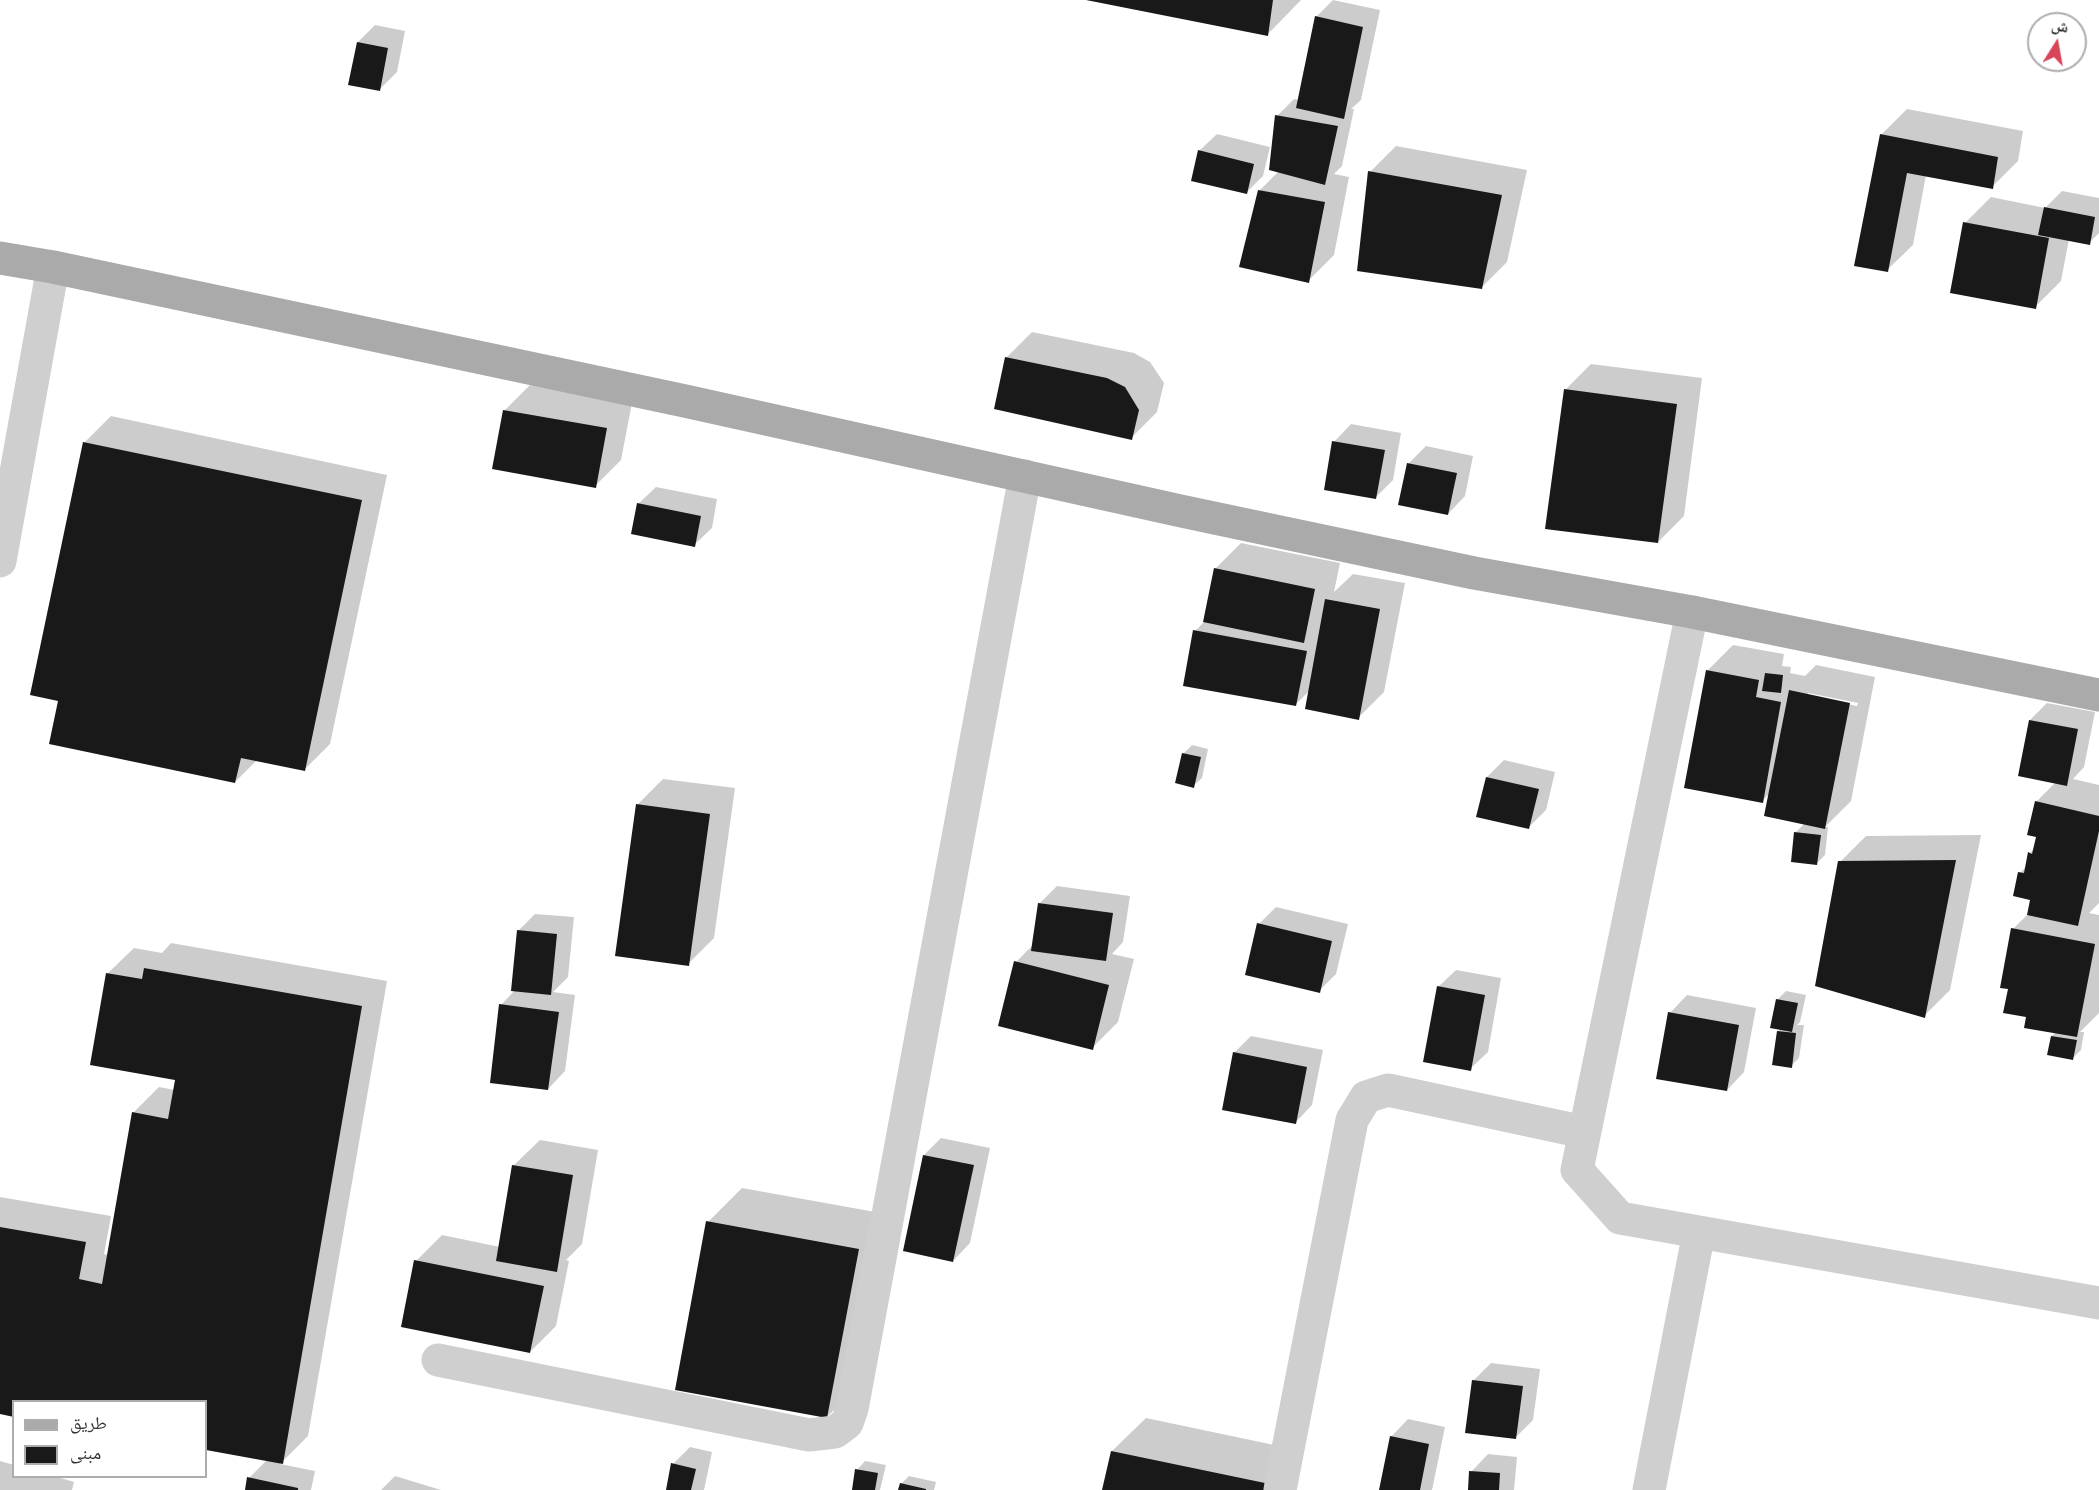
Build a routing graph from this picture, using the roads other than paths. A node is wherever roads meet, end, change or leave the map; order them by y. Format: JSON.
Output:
{"nodes":[{"id":1,"x":0,"y":258,"type":"edge"},
{"id":2,"x":52,"y":267,"type":"junction"},
{"id":3,"x":1025,"y":476,"type":"junction"},
{"id":4,"x":0,"y":561,"type":"edge"},
{"id":5,"x":1692,"y":612,"type":"junction"},
{"id":6,"x":2099,"y":695,"type":"edge"},
{"id":7,"x":1584,"y":1132,"type":"junction"},
{"id":8,"x":1699,"y":1232,"type":"junction"},
{"id":9,"x":2099,"y":1302,"type":"edge"},
{"id":10,"x":438,"y":1360,"type":"dead end"},
{"id":11,"x":1280,"y":1490,"type":"edge"},
{"id":12,"x":1649,"y":1490,"type":"edge"}],
"edges":[{"from":1,"to":2,"type":"main road"},
{"from":2,"to":3,"type":"main road"},
{"from":2,"to":4,"type":"street"},
{"from":3,"to":5,"type":"main road"},
{"from":3,"to":10,"type":"street"},
{"from":5,"to":6,"type":"main road"},
{"from":5,"to":7,"type":"street"},
{"from":7,"to":8,"type":"street"},
{"from":7,"to":11,"type":"street"},
{"from":8,"to":9,"type":"street"},
{"from":8,"to":12,"type":"street"}]}
